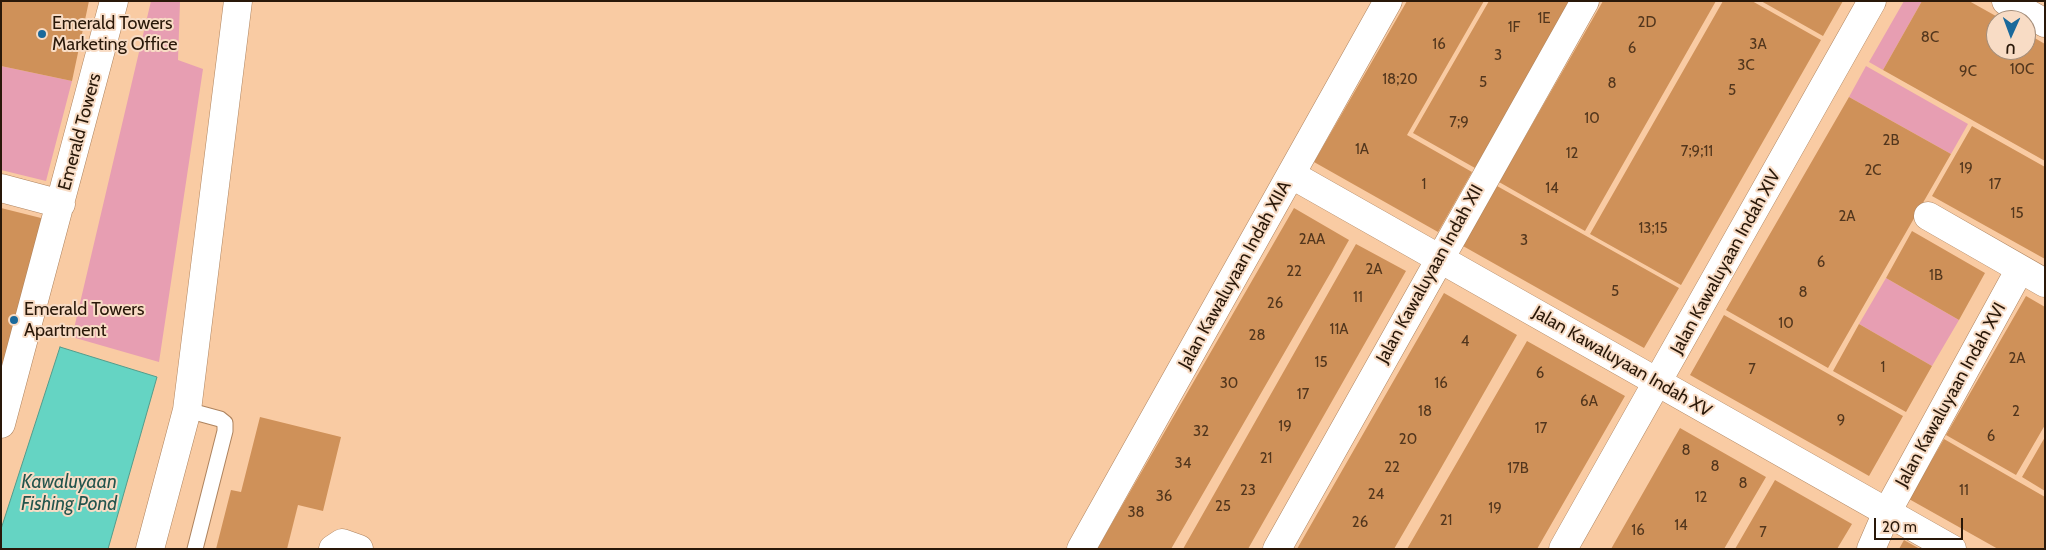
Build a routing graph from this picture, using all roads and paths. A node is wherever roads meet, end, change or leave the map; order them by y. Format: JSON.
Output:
{"nodes":[{"id":1,"x":114,"y":1,"type":"edge"},
{"id":2,"x":238,"y":1,"type":"edge"},
{"id":3,"x":1388,"y":1,"type":"edge"},
{"id":4,"x":1585,"y":1,"type":"edge"},
{"id":5,"x":1872,"y":1,"type":"edge"},
{"id":6,"x":2006,"y":1,"type":"edge"},
{"id":7,"x":2045,"y":23,"type":"edge"},
{"id":8,"x":1292,"y":175,"type":"junction"},
{"id":9,"x":1,"y":188,"type":"edge"},
{"id":10,"x":61,"y":204,"type":"junction"},
{"id":11,"x":1928,"y":216,"type":"dead end"},
{"id":12,"x":1439,"y":257,"type":"junction"},
{"id":13,"x":2020,"y":269,"type":"junction"},
{"id":14,"x":2045,"y":283,"type":"edge"},
{"id":15,"x":1658,"y":382,"type":"junction"},
{"id":16,"x":187,"y":410,"type":"junction"},
{"id":17,"x":1,"y":424,"type":"edge"},
{"id":18,"x":1887,"y":512,"type":"junction"},
{"id":19,"x":150,"y":549,"type":"edge"},
{"id":20,"x":195,"y":549,"type":"edge"},
{"id":21,"x":333,"y":549,"type":"edge"},
{"id":22,"x":359,"y":549,"type":"edge"},
{"id":23,"x":1081,"y":549,"type":"edge"},
{"id":24,"x":1277,"y":549,"type":"edge"},
{"id":25,"x":1563,"y":549,"type":"edge"},
{"id":26,"x":1871,"y":549,"type":"edge"},
{"id":27,"x":1952,"y":549,"type":"edge"}],
"edges":[{"from":1,"to":10,"type":"street","name":"Emerald Towers"},
{"from":2,"to":16,"type":"street"},
{"from":3,"to":8,"type":"street","name":"Jalan Kawaluyaan Indah XIIA"},
{"from":4,"to":12,"type":"street","name":"Jalan Kawaluyaan Indah XII"},
{"from":5,"to":15,"type":"street","name":"Jalan Kawaluyaan Indah XIV"},
{"from":6,"to":7,"type":"street"},
{"from":8,"to":12,"type":"street","name":"Jalan Kawaluyaan Indah XV"},
{"from":8,"to":23,"type":"street","name":"Jalan Kawaluyaan Indah XIIA"},
{"from":9,"to":10,"type":"street","name":"Emerald Towers"},
{"from":10,"to":17,"type":"street","name":"Emerald Towers"},
{"from":11,"to":13,"type":"street"},
{"from":12,"to":15,"type":"street","name":"Jalan Kawaluyaan Indah XV"},
{"from":12,"to":24,"type":"street","name":"Jalan Kawaluyaan Indah XII"},
{"from":13,"to":14,"type":"street"},
{"from":13,"to":18,"type":"street","name":"Jalan Kawaluyaan Indah XVI"},
{"from":15,"to":18,"type":"street","name":"Jalan Kawaluyaan Indah XV"},
{"from":15,"to":25,"type":"street","name":"Jalan Kawaluyaan Indah XIV"},
{"from":16,"to":19,"type":"street"},
{"from":16,"to":20,"type":"lane"},
{"from":18,"to":26,"type":"street","name":"Jalan Kawaluyaan Indah XVI"},
{"from":18,"to":27,"type":"street","name":"Jalan Kawaluyaan Indah XV"},
{"from":21,"to":22,"type":"street"}]}
